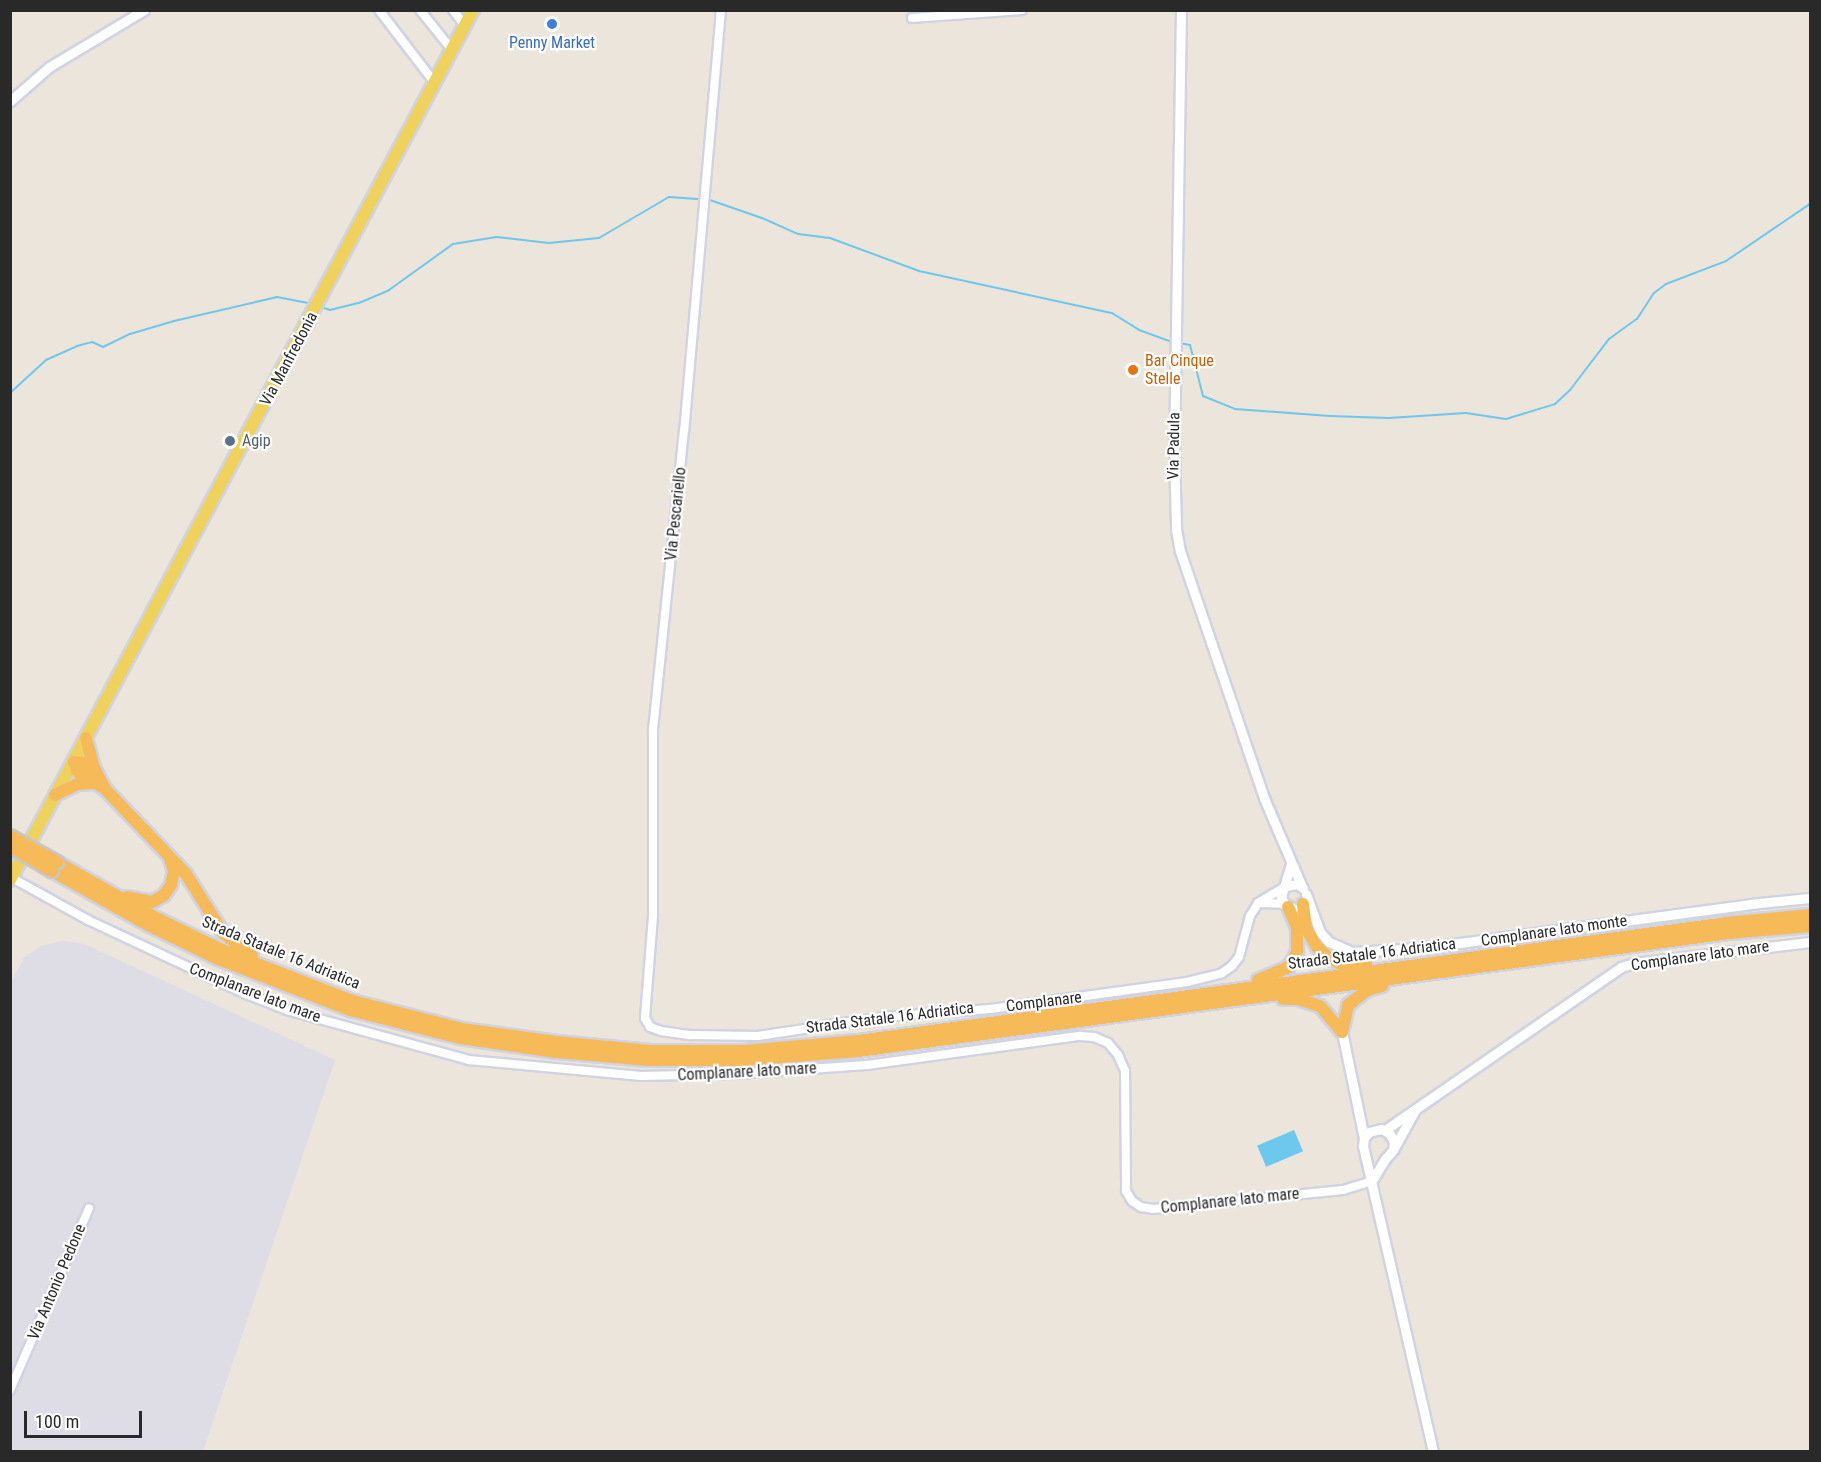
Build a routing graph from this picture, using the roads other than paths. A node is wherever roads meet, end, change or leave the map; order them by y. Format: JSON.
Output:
{"nodes":[{"id":1,"x":144,"y":10,"type":"edge"},
{"id":2,"x":390,"y":10,"type":"edge"},
{"id":3,"x":420,"y":10,"type":"edge"},
{"id":4,"x":453,"y":10,"type":"edge"},
{"id":5,"x":473,"y":10,"type":"edge"},
{"id":6,"x":721,"y":10,"type":"edge"},
{"id":7,"x":1022,"y":10,"type":"edge"},
{"id":8,"x":1181,"y":10,"type":"edge"},
{"id":9,"x":381,"y":13,"type":"edge"},
{"id":10,"x":912,"y":18,"type":"dead end"},
{"id":11,"x":465,"y":26,"type":"junction"},
{"id":12,"x":452,"y":50,"type":"junction"},
{"id":13,"x":434,"y":82,"type":"junction"},
{"id":14,"x":10,"y":101,"type":"edge"},
{"id":15,"x":86,"y":738,"type":"junction"},
{"id":16,"x":74,"y":762,"type":"junction"},
{"id":17,"x":94,"y":768,"type":"junction"},
{"id":18,"x":93,"y":783,"type":"junction"},
{"id":19,"x":105,"y":789,"type":"junction"},
{"id":20,"x":55,"y":795,"type":"junction"},
{"id":21,"x":10,"y":836,"type":"edge"},
{"id":22,"x":10,"y":846,"type":"edge"},
{"id":23,"x":167,"y":852,"type":"junction"},
{"id":24,"x":1291,"y":863,"type":"junction"},
{"id":25,"x":55,"y":866,"type":"junction"},
{"id":26,"x":11,"y":879,"type":"edge"},
{"id":27,"x":95,"y":885,"type":"junction"},
{"id":28,"x":1286,"y":886,"type":"junction"},
{"id":29,"x":1304,"y":895,"type":"junction"},
{"id":30,"x":1810,"y":898,"type":"edge"},
{"id":31,"x":1258,"y":903,"type":"junction"},
{"id":32,"x":1286,"y":905,"type":"junction"},
{"id":33,"x":1810,"y":915,"type":"edge"},
{"id":34,"x":1810,"y":926,"type":"edge"},
{"id":35,"x":1810,"y":942,"type":"edge"},
{"id":36,"x":1427,"y":969,"type":"junction"},
{"id":37,"x":292,"y":979,"type":"junction"},
{"id":38,"x":1233,"y":994,"type":"junction"},
{"id":39,"x":645,"y":1018,"type":"joint"},
{"id":40,"x":1342,"y":1032,"type":"junction"},
{"id":41,"x":1417,"y":1107,"type":"junction"},
{"id":42,"x":1360,"y":1118,"type":"junction"},
{"id":43,"x":1373,"y":1130,"type":"junction"},
{"id":44,"x":1385,"y":1130,"type":"junction"},
{"id":45,"x":1364,"y":1138,"type":"junction"},
{"id":46,"x":1364,"y":1150,"type":"junction"},
{"id":47,"x":1393,"y":1150,"type":"junction"},
{"id":48,"x":1384,"y":1159,"type":"junction"},
{"id":49,"x":1372,"y":1181,"type":"junction"},
{"id":50,"x":89,"y":1208,"type":"dead end"},
{"id":51,"x":10,"y":1390,"type":"edge"},
{"id":52,"x":1433,"y":1452,"type":"edge"}],
"edges":[{"from":1,"to":14,"type":"street"},
{"from":2,"to":9,"type":"street"},
{"from":3,"to":12,"type":"street"},
{"from":4,"to":11,"type":"street"},
{"from":5,"to":11,"type":"main road","name":"Via Manfredonia"},
{"from":6,"to":39,"type":"street","name":"Via Pescariello"},
{"from":7,"to":10,"type":"street"},
{"from":8,"to":24,"type":"street","name":"Via Padula"},
{"from":9,"to":13,"type":"street"},
{"from":11,"to":12,"type":"main road","name":"Via Manfredonia"},
{"from":12,"to":13,"type":"main road","name":"Via Manfredonia"},
{"from":13,"to":15,"type":"main road","name":"Via Manfredonia"},
{"from":15,"to":16,"type":"main road","name":"Via Manfredonia"},
{"from":15,"to":17,"type":"highway"},
{"from":16,"to":17,"type":"highway"},
{"from":16,"to":18,"type":"highway"},
{"from":16,"to":20,"type":"main road","name":"Via Manfredonia"},
{"from":17,"to":19,"type":"highway"},
{"from":18,"to":19,"type":"highway"},
{"from":18,"to":20,"type":"highway"},
{"from":19,"to":23,"type":"highway"},
{"from":20,"to":26,"type":"main road","name":"Via Manfredonia"},
{"from":21,"to":25,"type":"highway","name":"Strada Statale 16 Adriatica","bridge":true},
{"from":22,"to":25,"type":"highway","name":"Strada Statale 16 Adriatica","bridge":true},
{"from":23,"to":27,"type":"highway"},
{"from":23,"to":37,"type":"highway"},
{"from":24,"to":28,"type":"street"},
{"from":24,"to":29,"type":"street","name":"Via Padula"},
{"from":25,"to":27,"type":"highway","name":"Strada Statale 16 Adriatica"},
{"from":25,"to":38,"type":"highway","name":"Strada Statale 16 Adriatica"},
{"from":26,"to":49,"type":"street","name":"Complanare lato mare"},
{"from":27,"to":37,"type":"highway","name":"Strada Statale 16 Adriatica"},
{"from":28,"to":29,"type":"street"},
{"from":28,"to":31,"type":"street"},
{"from":28,"to":32,"type":"street"},
{"from":29,"to":30,"type":"street","name":"Complanare lato monte"},
{"from":29,"to":32,"type":"street"},
{"from":29,"to":36,"type":"highway"},
{"from":31,"to":32,"type":"street"},
{"from":31,"to":39,"type":"street","name":"Complanare"},
{"from":32,"to":38,"type":"highway"},
{"from":33,"to":36,"type":"highway","name":"Strada Statale 16 Adriatica"},
{"from":34,"to":36,"type":"highway","name":"Strada Statale 16 Adriatica"},
{"from":35,"to":41,"type":"street","name":"Complanare lato mare"},
{"from":36,"to":38,"type":"highway","name":"Strada Statale 16 Adriatica"},
{"from":36,"to":40,"type":"highway"},
{"from":37,"to":38,"type":"highway","name":"Strada Statale 16 Adriatica"},
{"from":38,"to":40,"type":"highway"},
{"from":40,"to":42,"type":"street"},
{"from":41,"to":44,"type":"street","name":"Complanare lato mare"},
{"from":41,"to":47,"type":"street","name":"Complanare lato mare"},
{"from":42,"to":43,"type":"street"},
{"from":42,"to":45,"type":"street"},
{"from":43,"to":44,"type":"street"},
{"from":43,"to":45,"type":"street"},
{"from":44,"to":47,"type":"street"},
{"from":45,"to":46,"type":"street"},
{"from":46,"to":48,"type":"street"},
{"from":46,"to":49,"type":"street"},
{"from":47,"to":48,"type":"street"},
{"from":48,"to":49,"type":"street"},
{"from":49,"to":52,"type":"street"},
{"from":50,"to":51,"type":"street","name":"Via Antonio Pedone"}]}
